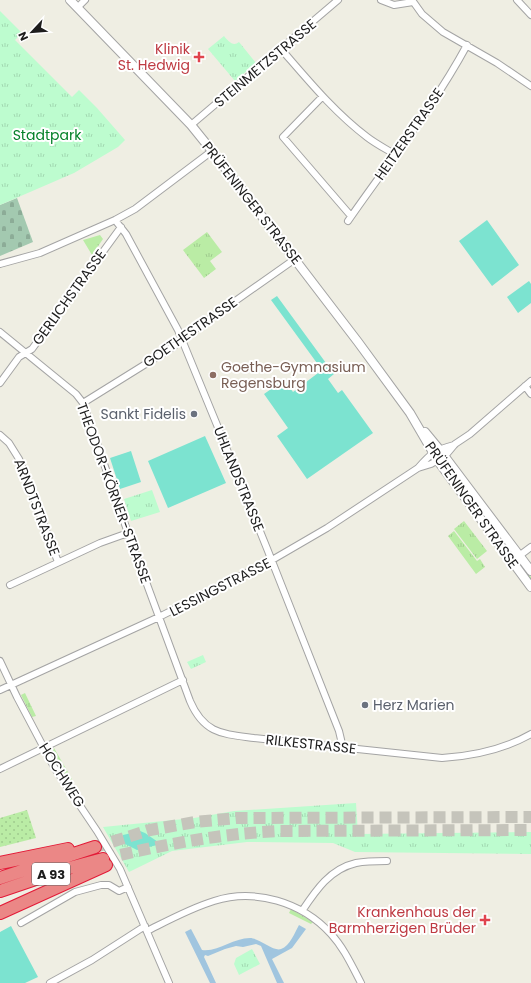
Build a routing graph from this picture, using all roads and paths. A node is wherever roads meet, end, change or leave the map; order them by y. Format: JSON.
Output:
{"nodes":[{"id":1,"x":70,"y":0,"type":"edge"},
{"id":2,"x":85,"y":0,"type":"edge"},
{"id":3,"x":338,"y":0,"type":"edge"},
{"id":4,"x":381,"y":0,"type":"edge"},
{"id":5,"x":517,"y":0,"type":"edge"},
{"id":6,"x":413,"y":1,"type":"edge"},
{"id":7,"x":77,"y":8,"type":"junction"},
{"id":8,"x":531,"y":15,"type":"edge"},
{"id":9,"x":467,"y":45,"type":"junction"},
{"id":10,"x":281,"y":49,"type":"junction"},
{"id":11,"x":531,"y":86,"type":"edge"},
{"id":12,"x":322,"y":97,"type":"junction"},
{"id":13,"x":191,"y":125,"type":"junction"},
{"id":14,"x":212,"y":151,"type":"junction"},
{"id":15,"x":396,"y":155,"type":"junction"},
{"id":16,"x":115,"y":220,"type":"junction"},
{"id":17,"x":121,"y":227,"type":"junction"},
{"id":18,"x":295,"y":259,"type":"junction"},
{"id":19,"x":0,"y":264,"type":"edge"},
{"id":20,"x":0,"y":332,"type":"edge"},
{"id":21,"x":181,"y":340,"type":"junction"},
{"id":22,"x":25,"y":353,"type":"junction"},
{"id":23,"x":531,"y":381,"type":"edge"},
{"id":24,"x":0,"y":383,"type":"edge"},
{"id":25,"x":525,"y":386,"type":"junction"},
{"id":26,"x":531,"y":394,"type":"edge"},
{"id":27,"x":83,"y":403,"type":"junction"},
{"id":28,"x":0,"y":434,"type":"edge"},
{"id":29,"x":455,"y":444,"type":"junction"},
{"id":30,"x":436,"y":451,"type":"junction"},
{"id":31,"x":441,"y":458,"type":"junction"},
{"id":32,"x":418,"y":468,"type":"junction"},
{"id":33,"x":128,"y":533,"type":"junction"},
{"id":34,"x":531,"y":547,"type":"edge"},
{"id":35,"x":519,"y":556,"type":"junction"},
{"id":36,"x":272,"y":560,"type":"junction"},
{"id":37,"x":58,"y":562,"type":"junction"},
{"id":38,"x":531,"y":571,"type":"edge"},
{"id":39,"x":10,"y":584,"type":"dead end"},
{"id":40,"x":531,"y":587,"type":"edge"},
{"id":41,"x":159,"y":617,"type":"junction"},
{"id":42,"x":0,"y":661,"type":"edge"},
{"id":43,"x":183,"y":680,"type":"junction"},
{"id":44,"x":11,"y":685,"type":"junction"},
{"id":45,"x":0,"y":690,"type":"edge"},
{"id":46,"x":531,"y":734,"type":"edge"},
{"id":47,"x":43,"y":748,"type":"junction"},
{"id":48,"x":343,"y":748,"type":"junction"},
{"id":49,"x":0,"y":769,"type":"edge"},
{"id":50,"x":387,"y":861,"type":"dead end"},
{"id":51,"x":0,"y":863,"type":"edge"},
{"id":52,"x":0,"y":878,"type":"edge"},
{"id":53,"x":128,"y":887,"type":"junction"},
{"id":54,"x":0,"y":891,"type":"edge"},
{"id":55,"x":302,"y":911,"type":"junction"},
{"id":56,"x":0,"y":913,"type":"edge"},
{"id":57,"x":21,"y":923,"type":"dead end"},
{"id":58,"x":146,"y":929,"type":"junction"},
{"id":59,"x":50,"y":983,"type":"edge"},
{"id":60,"x":169,"y":983,"type":"edge"},
{"id":61,"x":361,"y":983,"type":"edge"}],
"edges":[{"from":1,"to":7,"type":"street","name":"PRÜFENINGER STRASSE"},
{"from":2,"to":7,"type":"street"},
{"from":3,"to":10,"type":"street","name":"STEINMETZSTRASSE"},
{"from":4,"to":6,"type":"street"},
{"from":5,"to":8,"type":"street"},
{"from":6,"to":9,"type":"street"},
{"from":7,"to":13,"type":"street","name":"PRÜFENINGER STRASSE"},
{"from":9,"to":11,"type":"street"},
{"from":9,"to":15,"type":"street","name":"HEITZERSTRASSE"},
{"from":10,"to":12,"type":"street"},
{"from":10,"to":13,"type":"street","name":"STEINMETZSTRASSE"},
{"from":12,"to":15,"type":"street"},
{"from":12,"to":15,"type":"street","name":"HEITZERSTRASSE"},
{"from":13,"to":14,"type":"street","name":"PRÜFENINGER STRASSE"},
{"from":14,"to":16,"type":"street"},
{"from":14,"to":18,"type":"street","name":"PRÜFENINGER STRASSE"},
{"from":16,"to":17,"type":"street","name":"UHLANDSTRASSE"},
{"from":16,"to":19,"type":"street"},
{"from":17,"to":21,"type":"street","name":"UHLANDSTRASSE"},
{"from":17,"to":22,"type":"street","name":"GERLICHSTRASSE"},
{"from":18,"to":21,"type":"street","name":"GOETHESTRASSE"},
{"from":18,"to":30,"type":"street","name":"PRÜFENINGER STRASSE"},
{"from":20,"to":22,"type":"street","name":"THEODOR-KÖRNER-STRASSE"},
{"from":21,"to":27,"type":"street","name":"GOETHESTRASSE"},
{"from":21,"to":36,"type":"street","name":"UHLANDSTRASSE"},
{"from":22,"to":24,"type":"street","name":"GERLICHSTRASSE"},
{"from":22,"to":27,"type":"street","name":"THEODOR-KÖRNER-STRASSE"},
{"from":23,"to":25,"type":"street"},
{"from":25,"to":26,"type":"street"},
{"from":25,"to":29,"type":"street"},
{"from":27,"to":33,"type":"street","name":"THEODOR-KÖRNER-STRASSE"},
{"from":28,"to":37,"type":"street","name":"ARNDTSTRASSE"},
{"from":29,"to":30,"type":"street"},
{"from":29,"to":31,"type":"street"},
{"from":30,"to":31,"type":"street","name":"PRÜFENINGER STRASSE"},
{"from":30,"to":32,"type":"street","name":"LESSINGSTRASSE"},
{"from":31,"to":32,"type":"street","name":"LESSINGSTRASSE"},
{"from":31,"to":35,"type":"street","name":"PRÜFENINGER STRASSE"},
{"from":31,"to":40,"type":"street","name":"PRÜFENINGER STRASSE"},
{"from":32,"to":36,"type":"street","name":"LESSINGSTRASSE"},
{"from":33,"to":37,"type":"street"},
{"from":33,"to":41,"type":"street","name":"THEODOR-KÖRNER-STRASSE"},
{"from":34,"to":35,"type":"street"},
{"from":35,"to":38,"type":"street","name":"PRÜFENINGER STRASSE"},
{"from":36,"to":41,"type":"street","name":"LESSINGSTRASSE"},
{"from":36,"to":48,"type":"street","name":"UHLANDSTRASSE"},
{"from":37,"to":39,"type":"street"},
{"from":41,"to":43,"type":"street","name":"RILKESTRASSE"},
{"from":41,"to":44,"type":"street","name":"LESSINGSTRASSE"},
{"from":42,"to":44,"type":"street","name":"HOCHWEG"},
{"from":43,"to":47,"type":"street"},
{"from":43,"to":48,"type":"street","name":"RILKESTRASSE"},
{"from":44,"to":45,"type":"street","name":"LESSINGSTRASSE"},
{"from":44,"to":47,"type":"street","name":"HOCHWEG"},
{"from":46,"to":48,"type":"street","name":"RILKESTRASSE"},
{"from":47,"to":49,"type":"street"},
{"from":47,"to":53,"type":"street","name":"HOCHWEG"},
{"from":50,"to":55,"type":"street"},
{"from":51,"to":52,"type":"highway","number":"A 93"},
{"from":53,"to":57,"type":"street"},
{"from":53,"to":58,"type":"street","name":"HOCHWEG"},
{"from":54,"to":56,"type":"highway","number":"A 93"},
{"from":55,"to":58,"type":"street"},
{"from":55,"to":61,"type":"street"},
{"from":58,"to":59,"type":"street"},
{"from":58,"to":60,"type":"street","name":"HOCHWEG"}]}
